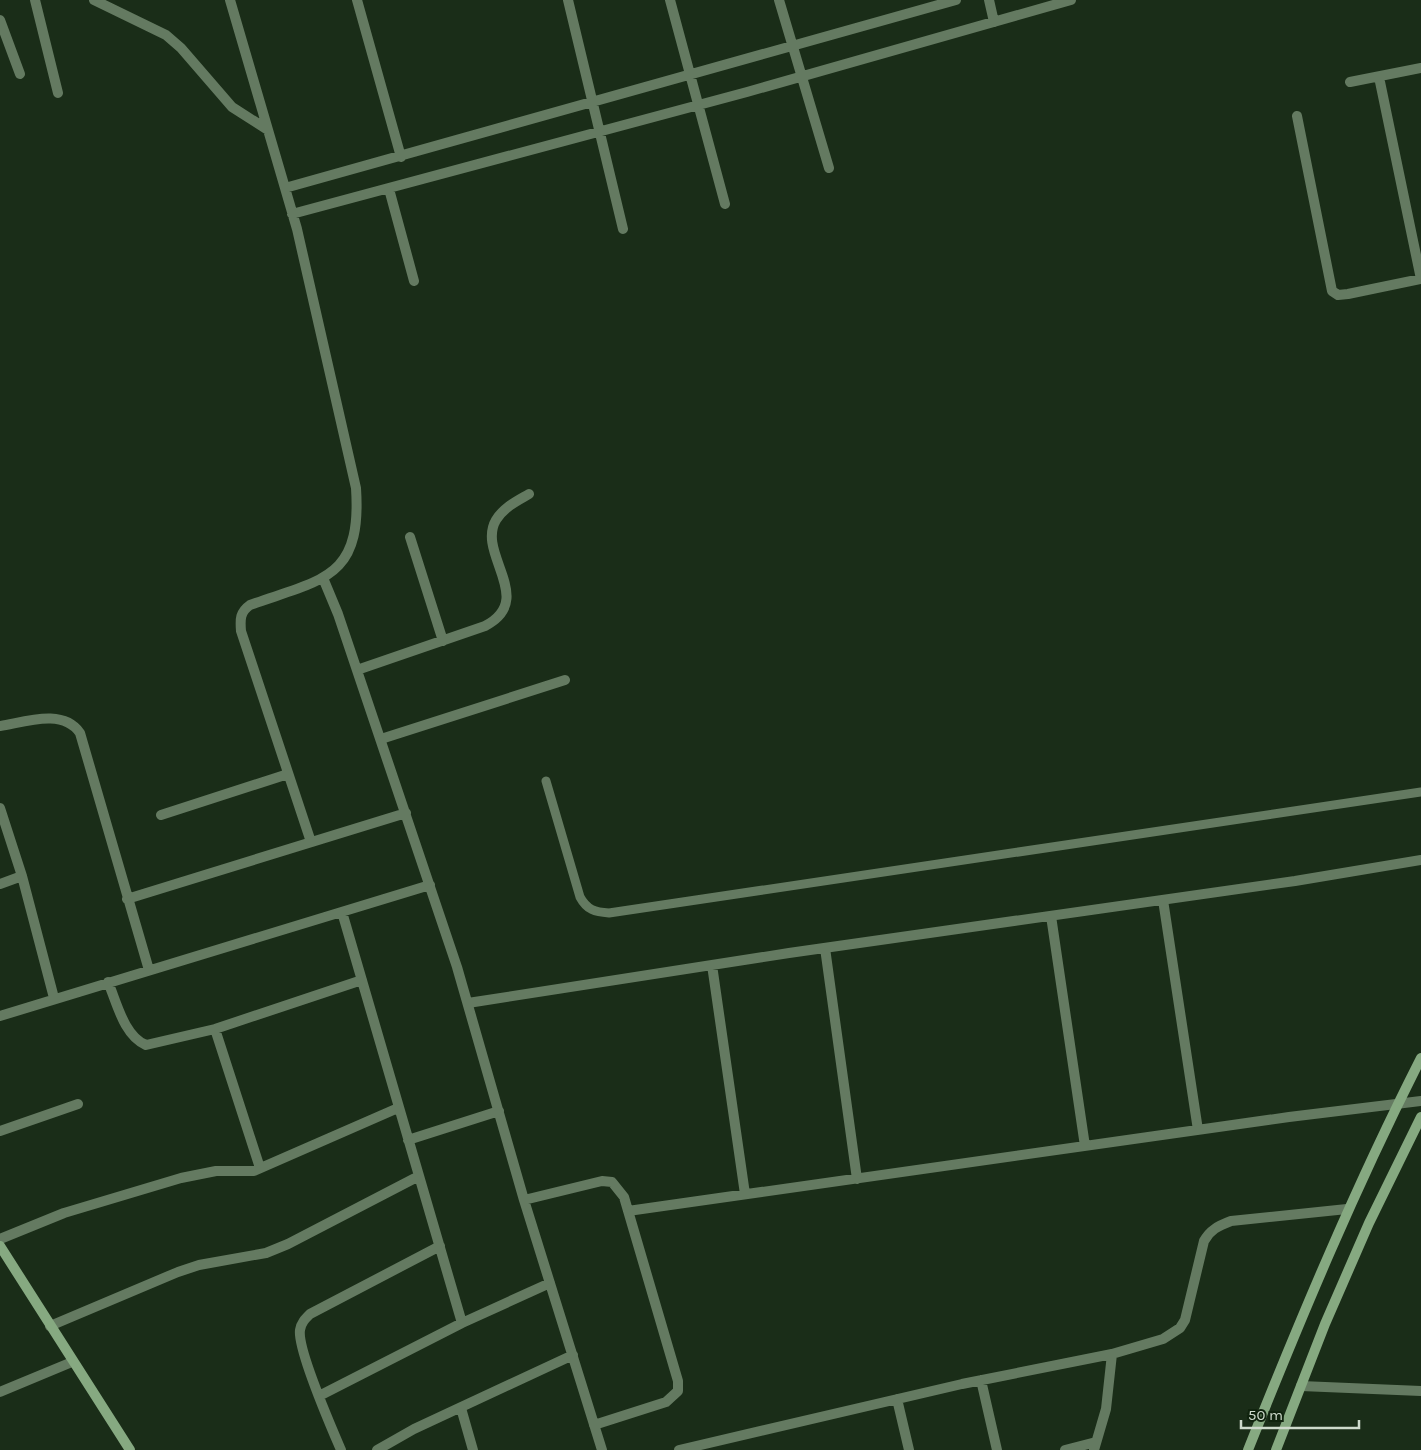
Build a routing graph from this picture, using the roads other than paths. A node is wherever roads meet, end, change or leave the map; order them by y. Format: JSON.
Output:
{"nodes":[{"id":1,"x":35,"y":0,"type":"edge"},
{"id":2,"x":94,"y":0,"type":"edge"},
{"id":3,"x":230,"y":0,"type":"edge"},
{"id":4,"x":357,"y":0,"type":"edge"},
{"id":5,"x":568,"y":0,"type":"edge"},
{"id":6,"x":670,"y":0,"type":"edge"},
{"id":7,"x":780,"y":0,"type":"edge"},
{"id":8,"x":956,"y":0,"type":"edge"},
{"id":9,"x":989,"y":0,"type":"edge"},
{"id":10,"x":1071,"y":0,"type":"edge"},
{"id":11,"x":0,"y":20,"type":"edge"},
{"id":12,"x":994,"y":22,"type":"junction"},
{"id":13,"x":792,"y":46,"type":"junction"},
{"id":14,"x":1421,"y":68,"type":"edge"},
{"id":15,"x":20,"y":74,"type":"dead end"},
{"id":16,"x":691,"y":74,"type":"junction"},
{"id":17,"x":800,"y":77,"type":"junction"},
{"id":18,"x":1379,"y":77,"type":"junction"},
{"id":19,"x":1350,"y":82,"type":"dead end"},
{"id":20,"x":58,"y":93,"type":"dead end"},
{"id":21,"x":594,"y":101,"type":"junction"},
{"id":22,"x":699,"y":105,"type":"junction"},
{"id":23,"x":1296,"y":116,"type":"dead end"},
{"id":24,"x":268,"y":130,"type":"junction"},
{"id":25,"x":601,"y":132,"type":"junction"},
{"id":26,"x":401,"y":157,"type":"junction"},
{"id":27,"x":829,"y":168,"type":"dead end"},
{"id":28,"x":285,"y":188,"type":"junction"},
{"id":29,"x":389,"y":189,"type":"junction"},
{"id":30,"x":725,"y":204,"type":"dead end"},
{"id":31,"x":292,"y":214,"type":"junction"},
{"id":32,"x":623,"y":229,"type":"dead end"},
{"id":33,"x":1421,"y":279,"type":"edge"},
{"id":34,"x":414,"y":281,"type":"dead end"},
{"id":35,"x":529,"y":494,"type":"dead end"},
{"id":36,"x":410,"y":537,"type":"dead end"},
{"id":37,"x":324,"y":578,"type":"junction"},
{"id":38,"x":443,"y":641,"type":"junction"},
{"id":39,"x":357,"y":670,"type":"junction"},
{"id":40,"x":565,"y":680,"type":"dead end"},
{"id":41,"x":0,"y":726,"type":"edge"},
{"id":42,"x":381,"y":739,"type":"junction"},
{"id":43,"x":288,"y":774,"type":"junction"},
{"id":44,"x":546,"y":781,"type":"dead end"},
{"id":45,"x":1421,"y":792,"type":"edge"},
{"id":46,"x":0,"y":808,"type":"edge"},
{"id":47,"x":406,"y":812,"type":"junction"},
{"id":48,"x":161,"y":815,"type":"dead end"},
{"id":49,"x":311,"y":842,"type":"junction"},
{"id":50,"x":1421,"y":860,"type":"edge"},
{"id":51,"x":22,"y":876,"type":"junction"},
{"id":52,"x":0,"y":884,"type":"edge"},
{"id":53,"x":430,"y":885,"type":"junction"},
{"id":54,"x":127,"y":899,"type":"junction"},
{"id":55,"x":1163,"y":900,"type":"junction"},
{"id":56,"x":342,"y":912,"type":"junction"},
{"id":57,"x":1050,"y":916,"type":"junction"},
{"id":58,"x":824,"y":948,"type":"junction"},
{"id":59,"x":712,"y":965,"type":"junction"},
{"id":60,"x":149,"y":970,"type":"junction"},
{"id":61,"x":362,"y":980,"type":"junction"},
{"id":62,"x":108,"y":982,"type":"junction"},
{"id":63,"x":54,"y":998,"type":"junction"},
{"id":64,"x":468,"y":1003,"type":"junction"},
{"id":65,"x":0,"y":1016,"type":"edge"},
{"id":66,"x":215,"y":1029,"type":"junction"},
{"id":67,"x":1421,"y":1058,"type":"edge"},
{"id":68,"x":1421,"y":1101,"type":"edge"},
{"id":69,"x":1399,"y":1102,"type":"junction"},
{"id":70,"x":78,"y":1104,"type":"dead end"},
{"id":71,"x":398,"y":1108,"type":"junction"},
{"id":72,"x":499,"y":1111,"type":"junction"},
{"id":73,"x":1421,"y":1117,"type":"edge"},
{"id":74,"x":1198,"y":1130,"type":"junction"},
{"id":75,"x":0,"y":1132,"type":"edge"},
{"id":76,"x":408,"y":1140,"type":"junction"},
{"id":77,"x":1085,"y":1146,"type":"junction"},
{"id":78,"x":260,"y":1168,"type":"junction"},
{"id":79,"x":419,"y":1176,"type":"junction"},
{"id":80,"x":857,"y":1179,"type":"junction"},
{"id":81,"x":745,"y":1194,"type":"junction"},
{"id":82,"x":524,"y":1200,"type":"junction"},
{"id":83,"x":1347,"y":1209,"type":"junction"},
{"id":84,"x":628,"y":1211,"type":"junction"},
{"id":85,"x":0,"y":1239,"type":"edge"},
{"id":86,"x":0,"y":1246,"type":"edge"},
{"id":87,"x":440,"y":1246,"type":"junction"},
{"id":88,"x":4,"y":1262,"type":"edge"},
{"id":89,"x":550,"y":1283,"type":"junction"},
{"id":90,"x":462,"y":1323,"type":"junction"},
{"id":91,"x":50,"y":1326,"type":"junction"},
{"id":92,"x":1112,"y":1354,"type":"junction"},
{"id":93,"x":573,"y":1355,"type":"junction"},
{"id":94,"x":72,"y":1362,"type":"junction"},
{"id":95,"x":981,"y":1380,"type":"junction"},
{"id":96,"x":1301,"y":1386,"type":"junction"},
{"id":97,"x":1421,"y":1391,"type":"edge"},
{"id":98,"x":0,"y":1392,"type":"edge"},
{"id":99,"x":319,"y":1396,"type":"junction"},
{"id":100,"x":897,"y":1399,"type":"junction"},
{"id":101,"x":461,"y":1408,"type":"junction"},
{"id":102,"x":594,"y":1425,"type":"junction"},
{"id":103,"x":717,"y":1445,"type":"edge"},
{"id":104,"x":1095,"y":1446,"type":"edge"},
{"id":105,"x":130,"y":1450,"type":"edge"},
{"id":106,"x":341,"y":1450,"type":"edge"},
{"id":107,"x":377,"y":1450,"type":"edge"},
{"id":108,"x":473,"y":1450,"type":"edge"},
{"id":109,"x":602,"y":1450,"type":"edge"},
{"id":110,"x":678,"y":1450,"type":"edge"},
{"id":111,"x":909,"y":1450,"type":"edge"},
{"id":112,"x":997,"y":1450,"type":"edge"},
{"id":113,"x":1065,"y":1450,"type":"edge"},
{"id":114,"x":1248,"y":1450,"type":"edge"},
{"id":115,"x":1276,"y":1450,"type":"edge"}],
"edges":[{"from":1,"to":20,"type":"street"},
{"from":2,"to":24,"type":"street"},
{"from":3,"to":24,"type":"street"},
{"from":4,"to":26,"type":"street"},
{"from":5,"to":21,"type":"street"},
{"from":6,"to":16,"type":"street"},
{"from":7,"to":13,"type":"street"},
{"from":8,"to":13,"type":"street"},
{"from":9,"to":12,"type":"street"},
{"from":10,"to":12,"type":"street"},
{"from":11,"to":15,"type":"street"},
{"from":12,"to":17,"type":"street"},
{"from":13,"to":16,"type":"street"},
{"from":13,"to":17,"type":"street"},
{"from":14,"to":18,"type":"street"},
{"from":16,"to":21,"type":"street"},
{"from":16,"to":22,"type":"street"},
{"from":17,"to":22,"type":"street"},
{"from":17,"to":27,"type":"street"},
{"from":18,"to":19,"type":"street"},
{"from":18,"to":33,"type":"street"},
{"from":21,"to":25,"type":"street"},
{"from":21,"to":26,"type":"street"},
{"from":22,"to":25,"type":"street"},
{"from":22,"to":30,"type":"street"},
{"from":23,"to":33,"type":"street"},
{"from":24,"to":28,"type":"street"},
{"from":25,"to":29,"type":"street"},
{"from":25,"to":32,"type":"street"},
{"from":26,"to":28,"type":"street"},
{"from":28,"to":31,"type":"street"},
{"from":29,"to":31,"type":"street"},
{"from":29,"to":34,"type":"street"},
{"from":31,"to":37,"type":"street"},
{"from":35,"to":38,"type":"street"},
{"from":36,"to":38,"type":"street"},
{"from":37,"to":39,"type":"street"},
{"from":37,"to":43,"type":"street"},
{"from":38,"to":39,"type":"street"},
{"from":39,"to":42,"type":"street"},
{"from":40,"to":42,"type":"street"},
{"from":41,"to":54,"type":"street"},
{"from":42,"to":47,"type":"street"},
{"from":43,"to":48,"type":"street"},
{"from":43,"to":49,"type":"street"},
{"from":44,"to":45,"type":"lane"},
{"from":46,"to":51,"type":"street"},
{"from":47,"to":49,"type":"street"},
{"from":47,"to":53,"type":"street"},
{"from":49,"to":54,"type":"street"},
{"from":50,"to":55,"type":"street"},
{"from":51,"to":52,"type":"street"},
{"from":51,"to":63,"type":"street"},
{"from":53,"to":56,"type":"street"},
{"from":53,"to":64,"type":"street"},
{"from":54,"to":60,"type":"street"},
{"from":55,"to":57,"type":"street"},
{"from":55,"to":74,"type":"street"},
{"from":56,"to":60,"type":"street"},
{"from":56,"to":61,"type":"street"},
{"from":57,"to":58,"type":"street"},
{"from":57,"to":77,"type":"street"},
{"from":58,"to":59,"type":"street"},
{"from":58,"to":80,"type":"street"},
{"from":59,"to":64,"type":"street"},
{"from":59,"to":81,"type":"street"},
{"from":60,"to":62,"type":"street"},
{"from":61,"to":66,"type":"street"},
{"from":61,"to":71,"type":"street"},
{"from":62,"to":63,"type":"street"},
{"from":62,"to":66,"type":"street"},
{"from":63,"to":65,"type":"street"},
{"from":64,"to":72,"type":"street"},
{"from":66,"to":78,"type":"street"},
{"from":67,"to":69,"type":"main road"},
{"from":68,"to":69,"type":"street"},
{"from":69,"to":74,"type":"street"},
{"from":69,"to":83,"type":"main road"},
{"from":70,"to":75,"type":"street"},
{"from":71,"to":76,"type":"street"},
{"from":71,"to":78,"type":"street"},
{"from":72,"to":76,"type":"street"},
{"from":72,"to":82,"type":"street"},
{"from":73,"to":96,"type":"main road"},
{"from":74,"to":77,"type":"street"},
{"from":76,"to":79,"type":"street"},
{"from":77,"to":80,"type":"street"},
{"from":78,"to":85,"type":"street"},
{"from":79,"to":87,"type":"street"},
{"from":79,"to":91,"type":"street"},
{"from":80,"to":81,"type":"street"},
{"from":81,"to":84,"type":"street"},
{"from":82,"to":84,"type":"street"},
{"from":82,"to":89,"type":"street"},
{"from":83,"to":92,"type":"street"},
{"from":83,"to":114,"type":"main road"},
{"from":84,"to":102,"type":"street"},
{"from":86,"to":88,"type":"main road"},
{"from":87,"to":90,"type":"street"},
{"from":87,"to":99,"type":"street"},
{"from":88,"to":91,"type":"main road"},
{"from":89,"to":90,"type":"street"},
{"from":89,"to":93,"type":"street"},
{"from":90,"to":99,"type":"street"},
{"from":91,"to":94,"type":"main road"},
{"from":92,"to":95,"type":"street"},
{"from":92,"to":104,"type":"street"},
{"from":93,"to":101,"type":"street"},
{"from":93,"to":102,"type":"street"},
{"from":94,"to":98,"type":"street"},
{"from":94,"to":105,"type":"main road"},
{"from":95,"to":100,"type":"street"},
{"from":95,"to":112,"type":"street"},
{"from":96,"to":97,"type":"street"},
{"from":96,"to":115,"type":"main road"},
{"from":99,"to":106,"type":"street"},
{"from":100,"to":103,"type":"street"},
{"from":100,"to":111,"type":"street"},
{"from":101,"to":107,"type":"street"},
{"from":101,"to":108,"type":"street"},
{"from":102,"to":109,"type":"street"},
{"from":103,"to":110,"type":"street"},
{"from":104,"to":113,"type":"street"}]}
